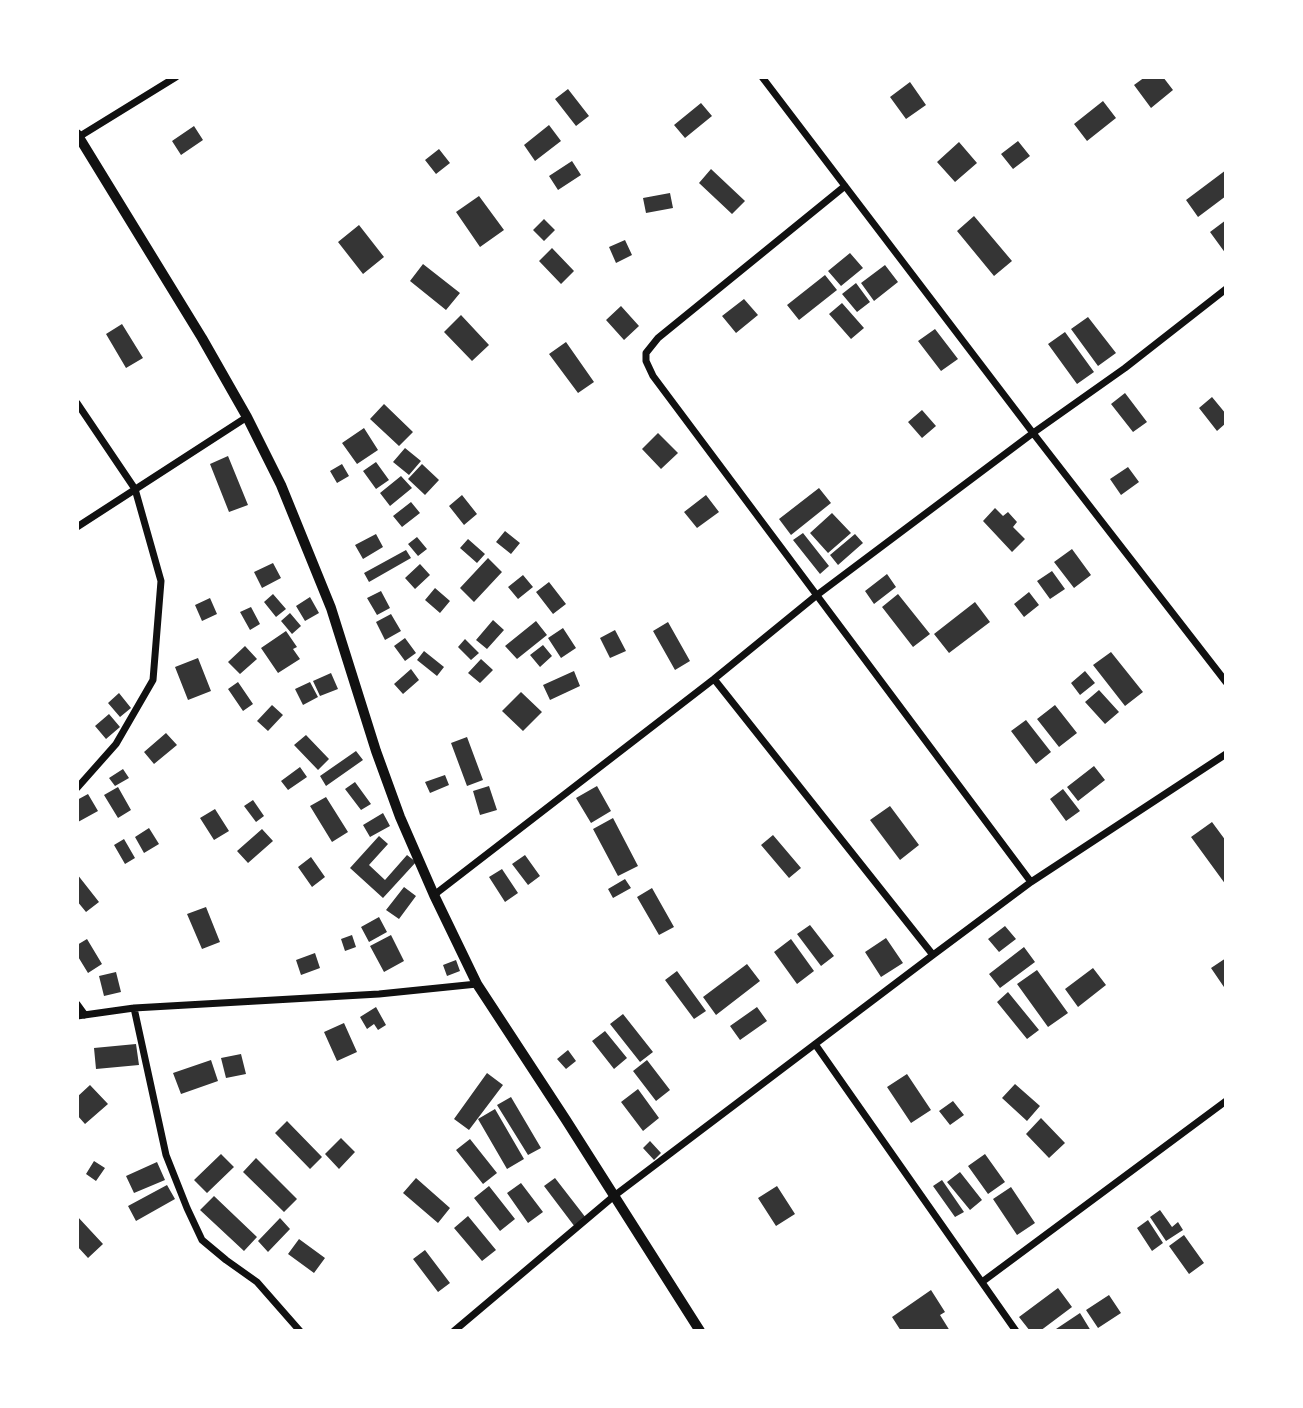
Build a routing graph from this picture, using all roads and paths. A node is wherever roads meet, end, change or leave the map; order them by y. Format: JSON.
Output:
{"nodes":[{"id":1,"x":176,"y":77,"type":"edge"},
{"id":2,"x":762,"y":77,"type":"edge"},
{"id":3,"x":78,"y":136,"type":"edge"},
{"id":4,"x":845,"y":186,"type":"junction"},
{"id":5,"x":1226,"y":289,"type":"edge"},
{"id":6,"x":77,"y":402,"type":"edge"},
{"id":7,"x":247,"y":417,"type":"junction"},
{"id":8,"x":1033,"y":433,"type":"junction"},
{"id":9,"x":135,"y":489,"type":"junction"},
{"id":10,"x":77,"y":527,"type":"edge"},
{"id":11,"x":817,"y":595,"type":"junction"},
{"id":12,"x":714,"y":678,"type":"junction"},
{"id":13,"x":1226,"y":682,"type":"edge"},
{"id":14,"x":1226,"y":754,"type":"edge"},
{"id":15,"x":77,"y":788,"type":"edge"},
{"id":16,"x":1031,"y":883,"type":"junction"},
{"id":17,"x":434,"y":895,"type":"junction"},
{"id":18,"x":933,"y":956,"type":"junction"},
{"id":19,"x":477,"y":984,"type":"junction"},
{"id":20,"x":77,"y":1004,"type":"edge"},
{"id":21,"x":134,"y":1009,"type":"junction"},
{"id":22,"x":81,"y":1015,"type":"edge"},
{"id":23,"x":815,"y":1044,"type":"junction"},
{"id":24,"x":1226,"y":1101,"type":"edge"},
{"id":25,"x":614,"y":1196,"type":"junction"},
{"id":26,"x":982,"y":1282,"type":"junction"},
{"id":27,"x":300,"y":1331,"type":"edge"},
{"id":28,"x":454,"y":1331,"type":"edge"},
{"id":29,"x":700,"y":1331,"type":"edge"},
{"id":30,"x":1016,"y":1331,"type":"edge"}],
"edges":[{"from":1,"to":3,"type":"street"},
{"from":2,"to":4,"type":"street"},
{"from":3,"to":7,"type":"main road"},
{"from":4,"to":8,"type":"street"},
{"from":4,"to":11,"type":"street"},
{"from":5,"to":8,"type":"street"},
{"from":6,"to":9,"type":"street"},
{"from":7,"to":9,"type":"street"},
{"from":7,"to":17,"type":"main road"},
{"from":8,"to":11,"type":"street"},
{"from":8,"to":13,"type":"street"},
{"from":9,"to":10,"type":"street"},
{"from":9,"to":15,"type":"street"},
{"from":11,"to":12,"type":"street"},
{"from":11,"to":16,"type":"street"},
{"from":12,"to":17,"type":"street"},
{"from":12,"to":18,"type":"street"},
{"from":14,"to":16,"type":"street"},
{"from":16,"to":18,"type":"street"},
{"from":17,"to":19,"type":"main road"},
{"from":18,"to":23,"type":"street"},
{"from":19,"to":21,"type":"street"},
{"from":19,"to":25,"type":"main road"},
{"from":20,"to":22,"type":"street"},
{"from":21,"to":22,"type":"street"},
{"from":21,"to":27,"type":"street"},
{"from":23,"to":25,"type":"street"},
{"from":23,"to":26,"type":"street"},
{"from":24,"to":26,"type":"street"},
{"from":25,"to":28,"type":"street"},
{"from":25,"to":29,"type":"main road"},
{"from":26,"to":30,"type":"street"}]}
